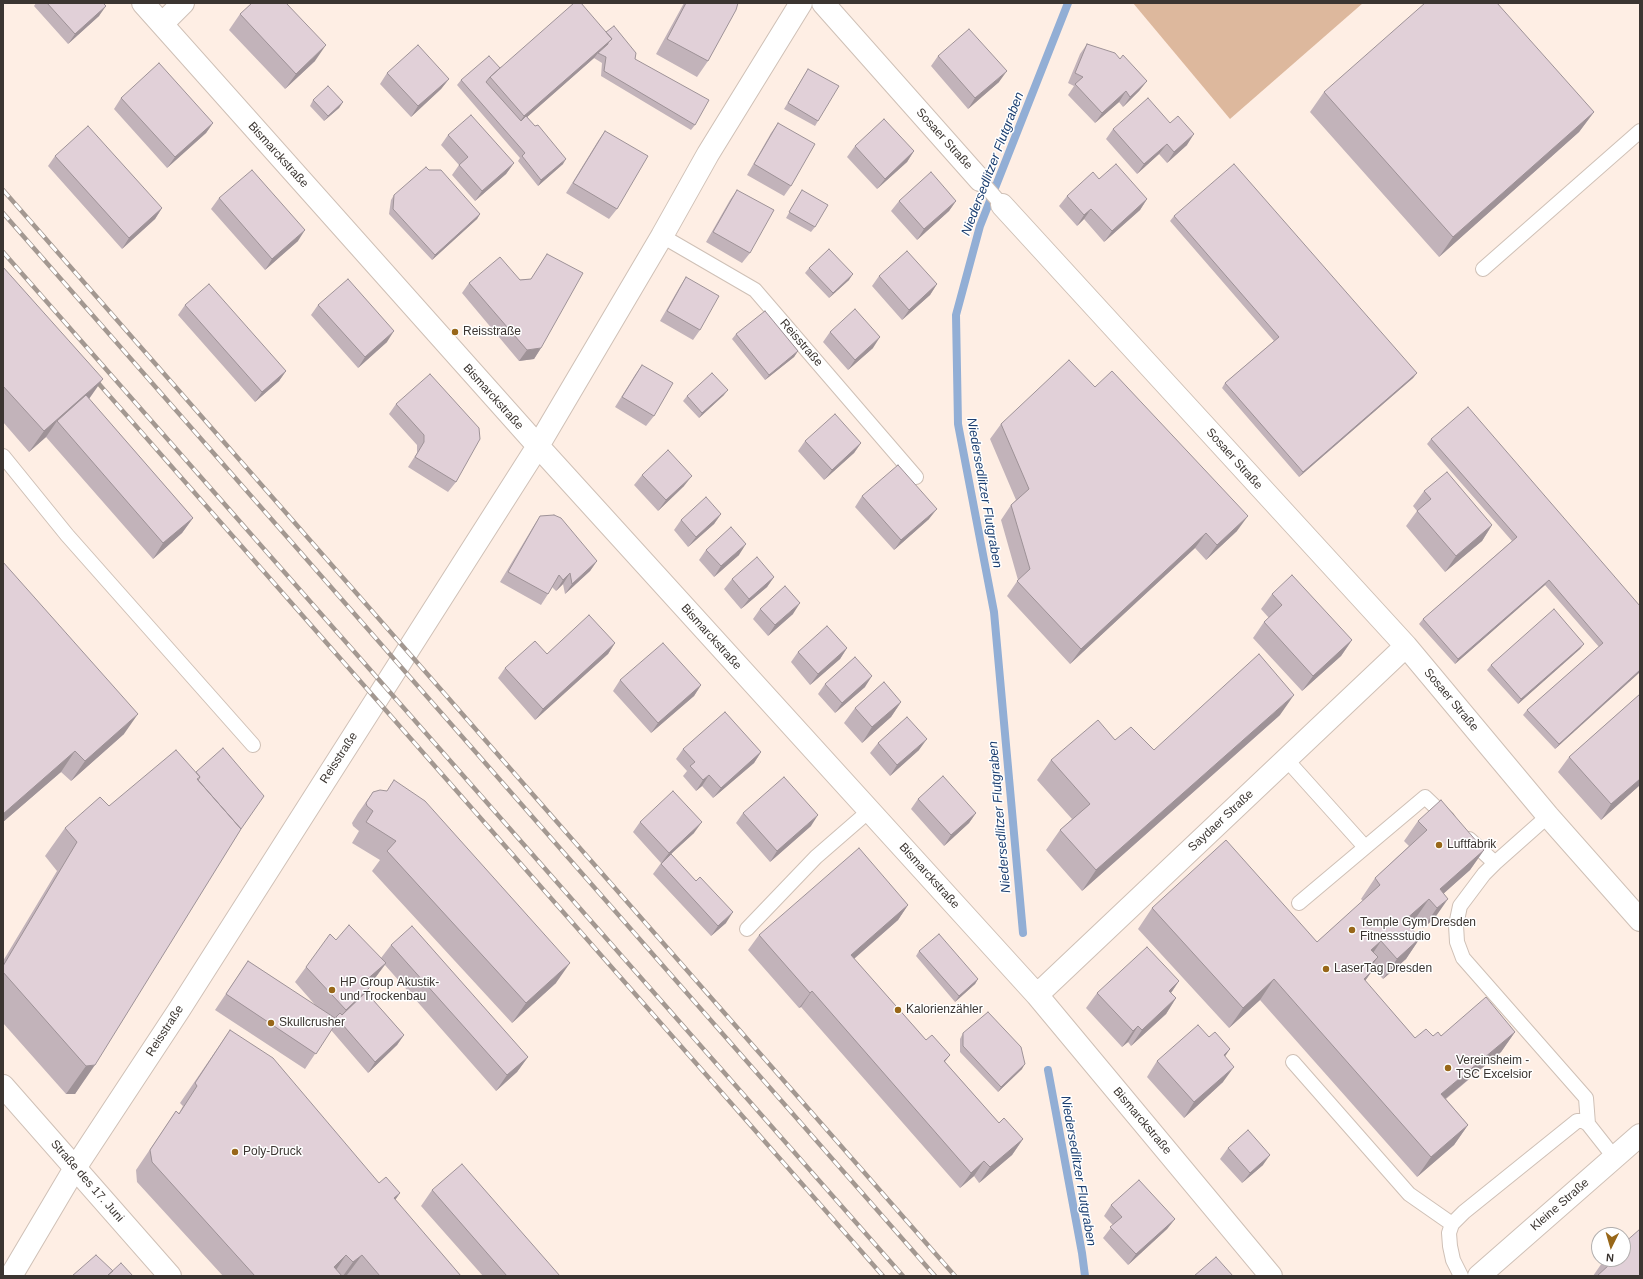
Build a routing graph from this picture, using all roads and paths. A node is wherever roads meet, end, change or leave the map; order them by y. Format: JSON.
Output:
{"nodes":[{"id":1,"x":144,"y":3,"type":"edge"},
{"id":2,"x":183,"y":3,"type":"edge"},
{"id":3,"x":801,"y":3,"type":"edge"},
{"id":4,"x":823,"y":3,"type":"edge"},
{"id":5,"x":162,"y":24,"type":"junction"},
{"id":6,"x":1640,"y":131,"type":"edge"},
{"id":7,"x":980,"y":180,"type":"joint"},
{"id":8,"x":1002,"y":205,"type":"joint"},
{"id":9,"x":662,"y":236,"type":"junction"},
{"id":10,"x":1482,"y":269,"type":"dead end"},
{"id":11,"x":538,"y":446,"type":"junction"},
{"id":12,"x":3,"y":456,"type":"edge"},
{"id":13,"x":916,"y":477,"type":"dead end"},
{"id":14,"x":1406,"y":646,"type":"junction"},
{"id":15,"x":253,"y":745,"type":"dead end"},
{"id":16,"x":1286,"y":760,"type":"junction"},
{"id":17,"x":869,"y":811,"type":"junction"},
{"id":18,"x":1548,"y":816,"type":"junction"},
{"id":19,"x":1365,"y":847,"type":"junction"},
{"id":20,"x":1495,"y":863,"type":"junction"},
{"id":21,"x":1299,"y":904,"type":"dead end"},
{"id":22,"x":1640,"y":920,"type":"edge"},
{"id":23,"x":747,"y":929,"type":"dead end"},
{"id":24,"x":1037,"y":995,"type":"junction"},
{"id":25,"x":1293,"y":1062,"type":"dead end"},
{"id":26,"x":3,"y":1086,"type":"edge"},
{"id":27,"x":1588,"y":1124,"type":"junction"},
{"id":28,"x":1640,"y":1134,"type":"edge"},
{"id":29,"x":1614,"y":1158,"type":"junction"},
{"id":30,"x":75,"y":1168,"type":"junction"},
{"id":31,"x":1452,"y":1224,"type":"junction"},
{"id":32,"x":12,"y":1276,"type":"edge"},
{"id":33,"x":170,"y":1276,"type":"edge"},
{"id":34,"x":1271,"y":1276,"type":"edge"},
{"id":35,"x":1461,"y":1276,"type":"edge"},
{"id":36,"x":1479,"y":1276,"type":"edge"}],
"edges":[{"from":1,"to":5,"type":"street","name":"Bismarckstraße"},
{"from":2,"to":5,"type":"street"},
{"from":3,"to":9,"type":"street","name":"Reisstraße"},
{"from":4,"to":7,"type":"street","name":"Sosaer Straße"},
{"from":5,"to":11,"type":"street","name":"Bismarckstraße"},
{"from":6,"to":10,"type":"lane"},
{"from":7,"to":8,"type":"lane","name":"Sosaer Straße"},
{"from":8,"to":14,"type":"street","name":"Sosaer Straße"},
{"from":9,"to":11,"type":"street","name":"Reisstraße"},
{"from":9,"to":13,"type":"lane","name":"Reisstraße"},
{"from":11,"to":17,"type":"street","name":"Bismarckstraße"},
{"from":11,"to":30,"type":"street","name":"Reisstraße"},
{"from":12,"to":15,"type":"lane"},
{"from":14,"to":16,"type":"street","name":"Saydaer Straße"},
{"from":14,"to":18,"type":"street","name":"Sosaer Straße"},
{"from":16,"to":19,"type":"lane"},
{"from":16,"to":24,"type":"street","name":"Saydaer Straße"},
{"from":17,"to":23,"type":"lane"},
{"from":17,"to":24,"type":"street","name":"Bismarckstraße"},
{"from":18,"to":20,"type":"lane"},
{"from":18,"to":22,"type":"street","name":"Sosaer Straße"},
{"from":19,"to":20,"type":"lane"},
{"from":19,"to":21,"type":"lane"},
{"from":20,"to":27,"type":"lane"},
{"from":24,"to":34,"type":"street","name":"Bismarckstraße"},
{"from":25,"to":31,"type":"lane"},
{"from":26,"to":30,"type":"street","name":"Straße des 17. Juni"},
{"from":27,"to":29,"type":"lane"},
{"from":27,"to":31,"type":"lane"},
{"from":28,"to":29,"type":"street","name":"Kleine Straße"},
{"from":29,"to":36,"type":"street","name":"Kleine Straße"},
{"from":30,"to":32,"type":"street","name":"Reisstraße"},
{"from":30,"to":33,"type":"street","name":"Straße des 17. Juni"},
{"from":31,"to":35,"type":"lane"}]}
